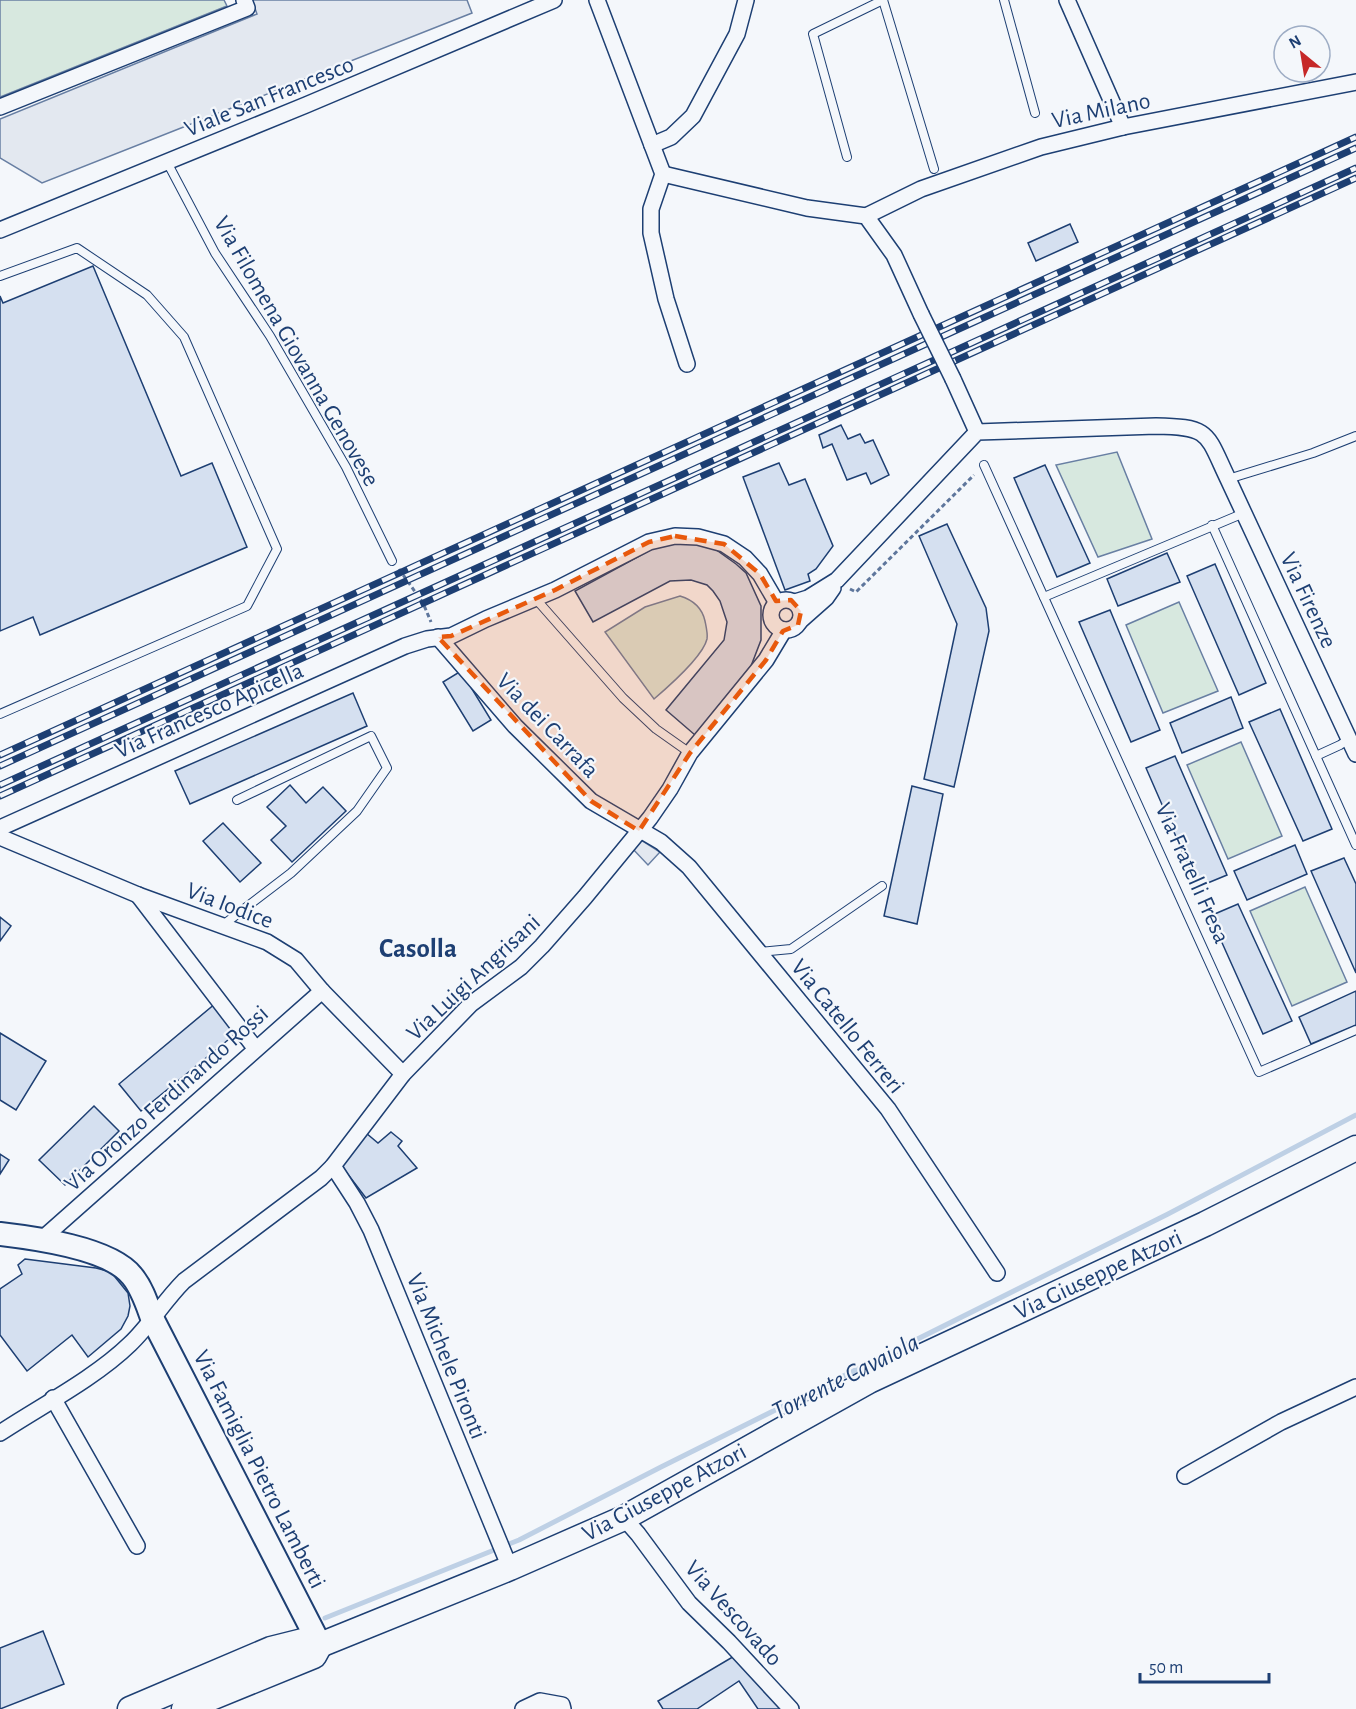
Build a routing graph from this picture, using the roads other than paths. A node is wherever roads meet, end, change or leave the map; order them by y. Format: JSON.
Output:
{"nodes":[{"id":1,"x":244,"y":0,"type":"edge"},
{"id":2,"x":554,"y":0,"type":"edge"},
{"id":3,"x":597,"y":0,"type":"edge"},
{"id":4,"x":746,"y":0,"type":"edge"},
{"id":5,"x":883,"y":0,"type":"edge"},
{"id":6,"x":1004,"y":0,"type":"edge"},
{"id":7,"x":1067,"y":0,"type":"edge"},
{"id":8,"x":1356,"y":82,"type":"edge"},
{"id":9,"x":0,"y":106,"type":"edge"},
{"id":10,"x":1035,"y":113,"type":"dead end"},
{"id":11,"x":1123,"y":127,"type":"junction"},
{"id":12,"x":652,"y":145,"type":"junction"},
{"id":13,"x":847,"y":157,"type":"dead end"},
{"id":14,"x":167,"y":162,"type":"junction"},
{"id":15,"x":934,"y":169,"type":"dead end"},
{"id":16,"x":663,"y":174,"type":"junction"},
{"id":17,"x":866,"y":216,"type":"junction"},
{"id":18,"x":0,"y":230,"type":"edge"},
{"id":19,"x":0,"y":276,"type":"edge"},
{"id":20,"x":687,"y":364,"type":"dead end"},
{"id":21,"x":977,"y":432,"type":"junction"},
{"id":22,"x":1356,"y":436,"type":"edge"},
{"id":23,"x":984,"y":465,"type":"road end"},
{"id":24,"x":1228,"y":479,"type":"junction"},
{"id":25,"x":1244,"y":513,"type":"junction"},
{"id":26,"x":1212,"y":525,"type":"junction"},
{"id":27,"x":392,"y":561,"type":"dead end"},
{"id":28,"x":837,"y":580,"type":"junction"},
{"id":29,"x":1044,"y":597,"type":"junction"},
{"id":30,"x":536,"y":598,"type":"junction"},
{"id":31,"x":795,"y":602,"type":"junction"},
{"id":32,"x":777,"y":603,"type":"junction"},
{"id":33,"x":800,"y":621,"type":"junction"},
{"id":34,"x":784,"y":630,"type":"junction"},
{"id":35,"x":438,"y":637,"type":"junction"},
{"id":36,"x":0,"y":714,"type":"edge"},
{"id":37,"x":1344,"y":742,"type":"junction"},
{"id":38,"x":690,"y":753,"type":"junction"},
{"id":39,"x":1356,"y":754,"type":"edge"},
{"id":40,"x":1316,"y":756,"type":"junction"},
{"id":41,"x":237,"y":800,"type":"dead end"},
{"id":42,"x":0,"y":828,"type":"edge"},
{"id":43,"x":639,"y":831,"type":"junction"},
{"id":44,"x":0,"y":837,"type":"edge"},
{"id":45,"x":1356,"y":845,"type":"edge"},
{"id":46,"x":882,"y":886,"type":"dead end"},
{"id":47,"x":138,"y":895,"type":"junction"},
{"id":48,"x":222,"y":926,"type":"junction"},
{"id":49,"x":759,"y":952,"type":"junction"},
{"id":50,"x":322,"y":991,"type":"junction"},
{"id":51,"x":1356,"y":1030,"type":"edge"},
{"id":52,"x":255,"y":1048,"type":"junction"},
{"id":53,"x":403,"y":1074,"type":"junction"},
{"id":54,"x":1356,"y":1148,"type":"edge"},
{"id":55,"x":333,"y":1166,"type":"junction"},
{"id":56,"x":0,"y":1234,"type":"edge"},
{"id":57,"x":42,"y":1239,"type":"junction"},
{"id":58,"x":997,"y":1273,"type":"dead end"},
{"id":59,"x":152,"y":1318,"type":"junction"},
{"id":60,"x":1356,"y":1387,"type":"edge"},
{"id":61,"x":53,"y":1398,"type":"junction"},
{"id":62,"x":0,"y":1433,"type":"edge"},
{"id":63,"x":1185,"y":1476,"type":"dead end"},
{"id":64,"x":624,"y":1518,"type":"junction"},
{"id":65,"x":137,"y":1546,"type":"dead end"},
{"id":66,"x":507,"y":1562,"type":"junction"},
{"id":67,"x":320,"y":1645,"type":"junction"},
{"id":68,"x":563,"y":1707,"type":"edge"},
{"id":69,"x":130,"y":1709,"type":"edge"},
{"id":70,"x":184,"y":1709,"type":"edge"},
{"id":71,"x":523,"y":1709,"type":"edge"},
{"id":72,"x":791,"y":1709,"type":"edge"}],
"edges":[{"from":1,"to":9,"type":"street"},
{"from":2,"to":14,"type":"street","name":"Viale San Francesco"},
{"from":3,"to":12,"type":"street"},
{"from":4,"to":12,"type":"street"},
{"from":5,"to":13,"type":"lane"},
{"from":5,"to":15,"type":"lane"},
{"from":6,"to":10,"type":"lane"},
{"from":7,"to":11,"type":"street"},
{"from":8,"to":11,"type":"street","name":"Via Milano"},
{"from":11,"to":17,"type":"street","name":"Via Milano"},
{"from":12,"to":16,"type":"street"},
{"from":14,"to":18,"type":"street","name":"Viale San Francesco"},
{"from":14,"to":27,"type":"lane","name":"Via Filomena Giovanna Genovese"},
{"from":16,"to":17,"type":"street"},
{"from":16,"to":20,"type":"street"},
{"from":17,"to":21,"type":"street","bridge":true},
{"from":19,"to":36,"type":"lane"},
{"from":21,"to":24,"type":"street"},
{"from":21,"to":28,"type":"street"},
{"from":22,"to":24,"type":"lane"},
{"from":23,"to":29,"type":"lane","name":"Via Fratelli Fresa"},
{"from":24,"to":25,"type":"street"},
{"from":25,"to":26,"type":"lane"},
{"from":25,"to":37,"type":"street","name":"Via Firenze"},
{"from":26,"to":29,"type":"lane"},
{"from":26,"to":40,"type":"lane"},
{"from":28,"to":31,"type":"street"},
{"from":28,"to":33,"type":"street"},
{"from":29,"to":51,"type":"lane","name":"Via Fratelli Fresa"},
{"from":30,"to":32,"type":"street","name":"Via Francesco Apicella"},
{"from":30,"to":35,"type":"street","name":"Via Francesco Apicella"},
{"from":30,"to":38,"type":"lane"},
{"from":31,"to":32,"type":"street"},
{"from":31,"to":33,"type":"street"},
{"from":32,"to":34,"type":"street"},
{"from":33,"to":34,"type":"street"},
{"from":34,"to":38,"type":"street","name":"Via Luigi Angrisani"},
{"from":35,"to":42,"type":"street","name":"Via Francesco Apicella"},
{"from":35,"to":43,"type":"street","name":"Via dei Carrafa"},
{"from":37,"to":39,"type":"street","name":"Via Firenze"},
{"from":37,"to":40,"type":"lane"},
{"from":38,"to":43,"type":"street","name":"Via Luigi Angrisani"},
{"from":40,"to":45,"type":"lane"},
{"from":41,"to":48,"type":"lane"},
{"from":43,"to":49,"type":"street","name":"Via Catello Ferreri"},
{"from":43,"to":53,"type":"street","name":"Via Luigi Angrisani"},
{"from":44,"to":47,"type":"street","name":"Via Iodice"},
{"from":46,"to":49,"type":"lane"},
{"from":47,"to":48,"type":"street","name":"Via Iodice"},
{"from":47,"to":52,"type":"street"},
{"from":48,"to":50,"type":"street","name":"Via Iodice"},
{"from":49,"to":58,"type":"street","name":"Via Catello Ferreri"},
{"from":50,"to":52,"type":"street","name":"Via Oronzo Ferdinando Rossi"},
{"from":50,"to":53,"type":"street","name":"Via Iodice"},
{"from":52,"to":57,"type":"street","name":"Via Oronzo Ferdinando Rossi"},
{"from":53,"to":55,"type":"street","name":"Via Luigi Angrisani"},
{"from":54,"to":64,"type":"main road","name":"Via Giuseppe Atzori"},
{"from":55,"to":59,"type":"street","name":"Via Luigi Angrisani"},
{"from":55,"to":66,"type":"street","name":"Via Michele Pironti"},
{"from":56,"to":57,"type":"main road","name":"Via Famiglia Pietro Lamberti"},
{"from":57,"to":59,"type":"main road","name":"Via Famiglia Pietro Lamberti"},
{"from":59,"to":61,"type":"street","name":"Via Luigi Angrisani"},
{"from":59,"to":67,"type":"main road","name":"Via Famiglia Pietro Lamberti"},
{"from":60,"to":63,"type":"street"},
{"from":61,"to":62,"type":"street","name":"Via Luigi Angrisani"},
{"from":61,"to":65,"type":"street"},
{"from":64,"to":66,"type":"main road","name":"Via Giuseppe Atzori"},
{"from":64,"to":72,"type":"street","name":"Via Vescovado"},
{"from":66,"to":67,"type":"main road","name":"Via Giuseppe Atzori"},
{"from":67,"to":69,"type":"main road","name":"Via Giuseppe Atzori"},
{"from":67,"to":70,"type":"main road","name":"Via Giuseppe Atzori"},
{"from":68,"to":71,"type":"street"}]}
